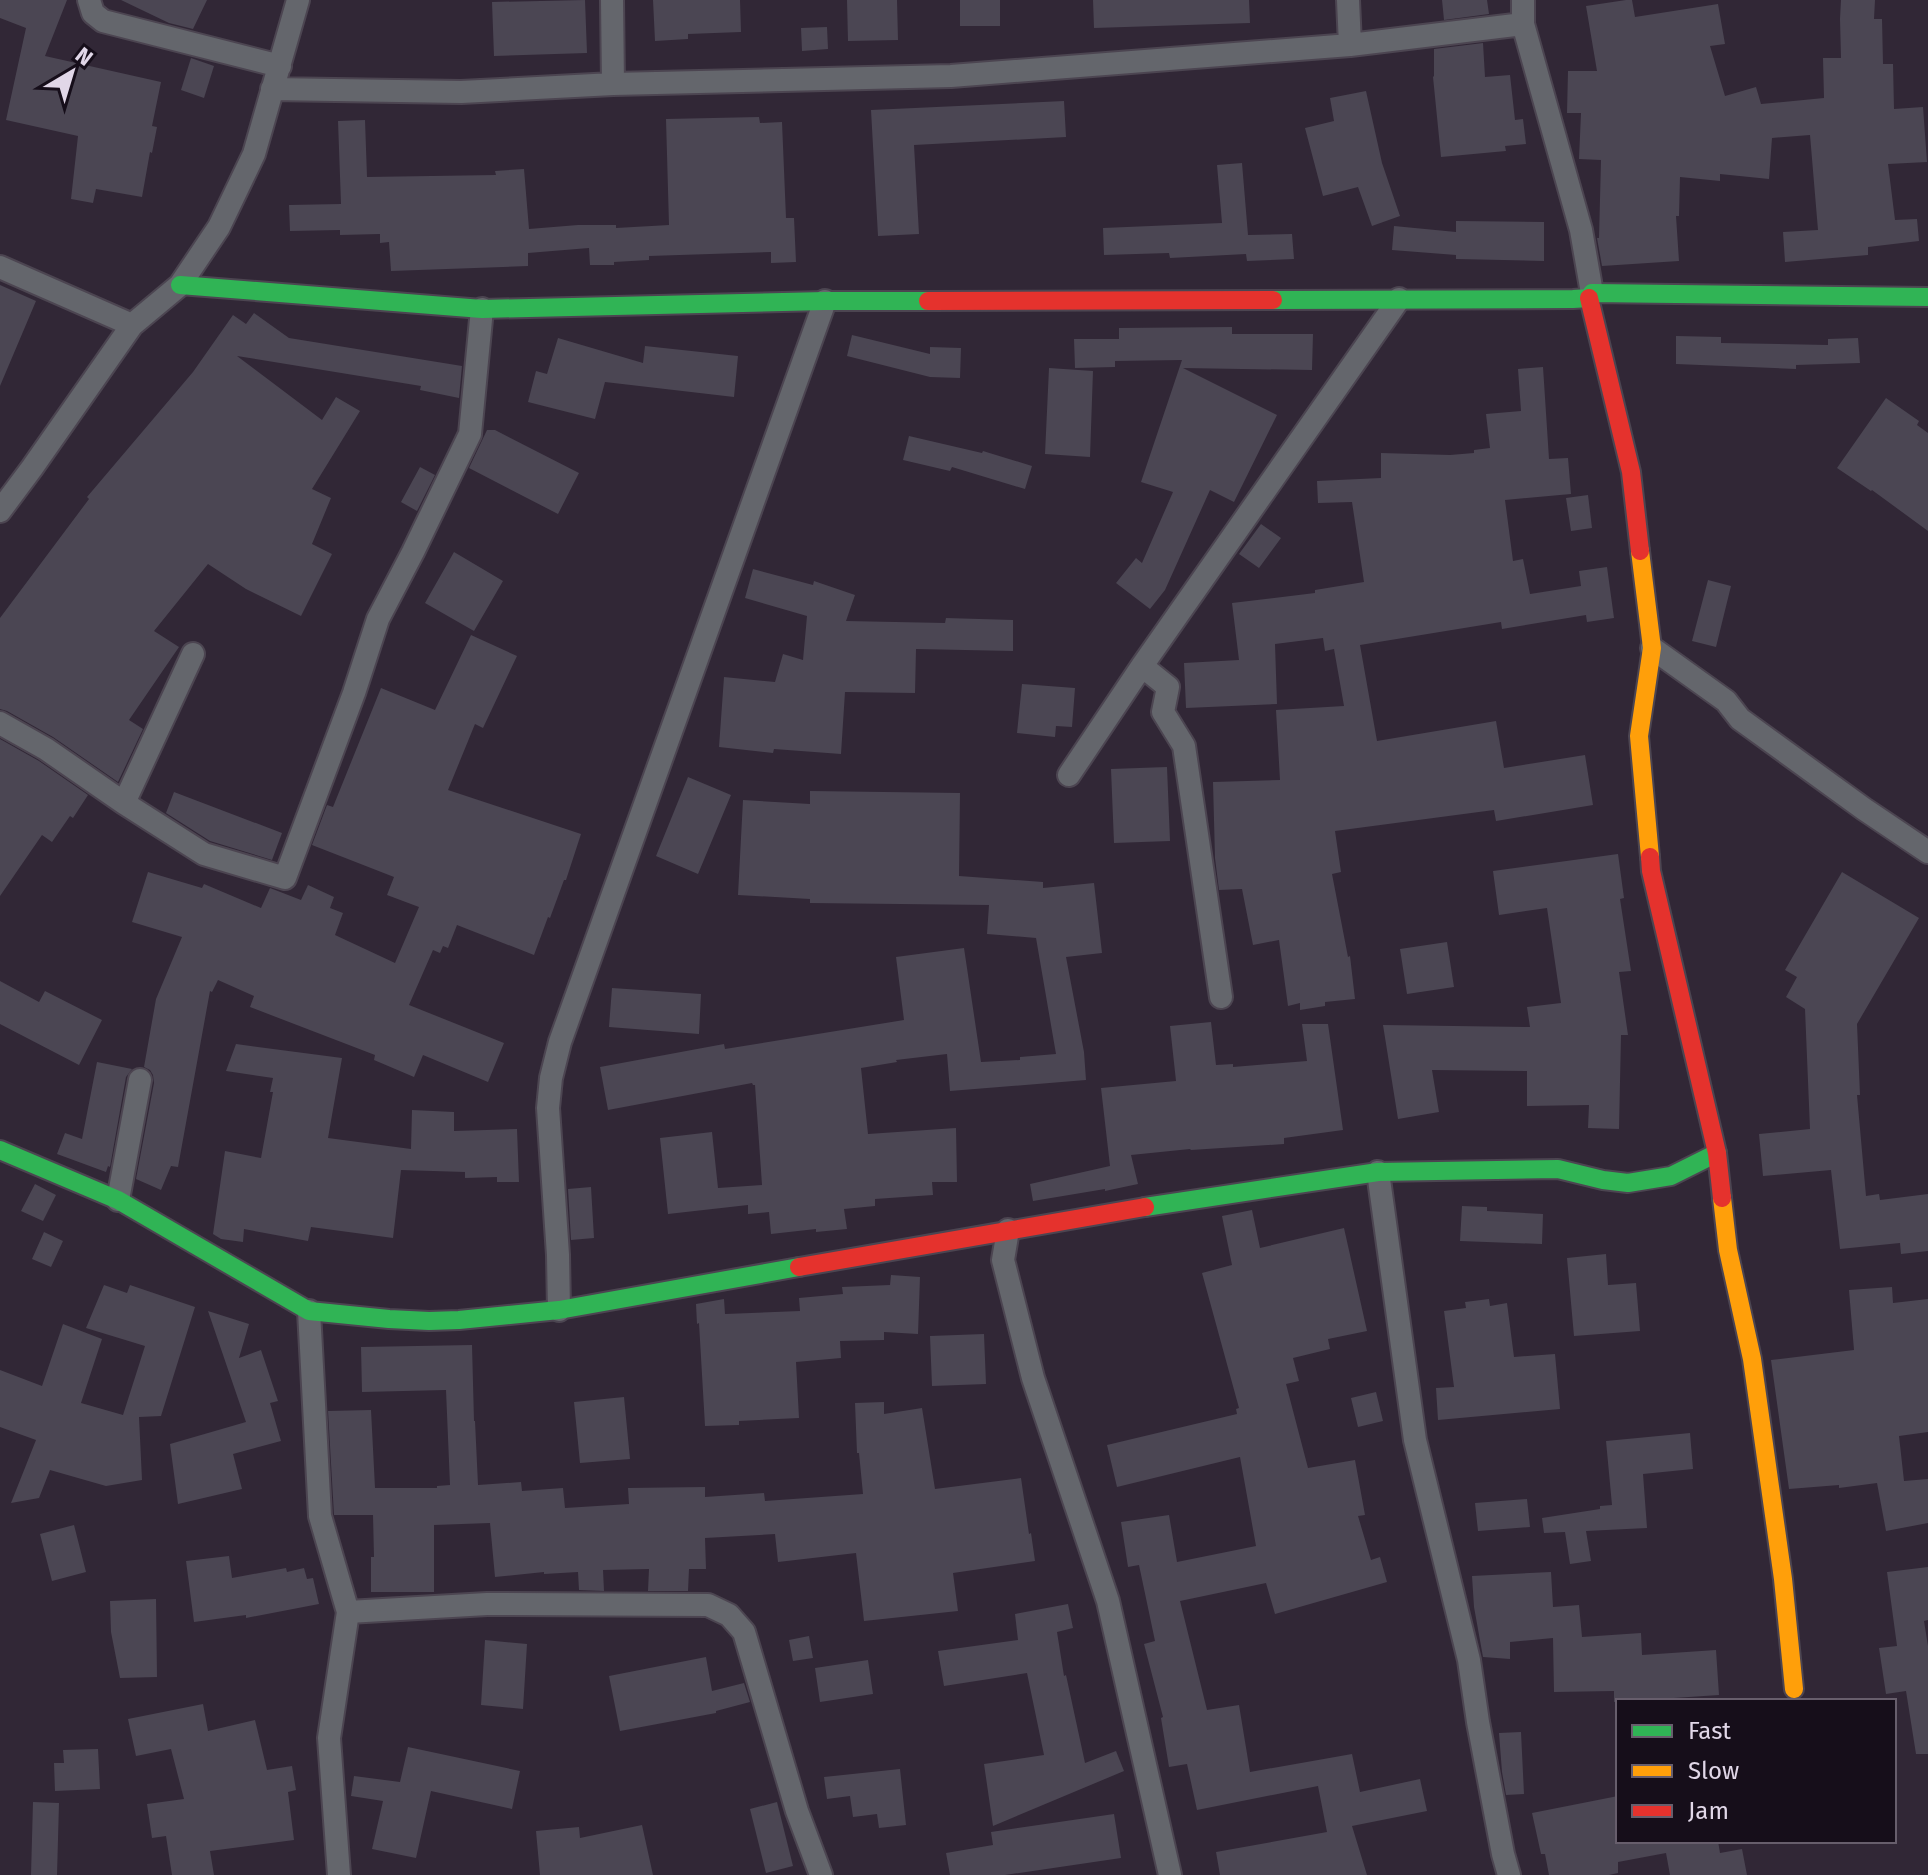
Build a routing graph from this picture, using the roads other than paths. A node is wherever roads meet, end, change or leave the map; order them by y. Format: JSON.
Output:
{"nodes":[{"id":1,"x":89,"y":0,"type":"edge"},
{"id":2,"x":298,"y":0,"type":"edge"},
{"id":3,"x":612,"y":0,"type":"edge"},
{"id":4,"x":1348,"y":0,"type":"edge"},
{"id":5,"x":1523,"y":0,"type":"edge"},
{"id":6,"x":1523,"y":24,"type":"junction"},
{"id":7,"x":1350,"y":45,"type":"junction"},
{"id":8,"x":280,"y":66,"type":"junction"},
{"id":9,"x":613,"y":84,"type":"junction"},
{"id":10,"x":272,"y":89,"type":"junction"},
{"id":11,"x":0,"y":267,"type":"edge"},
{"id":12,"x":180,"y":285,"type":"junction"},
{"id":13,"x":1590,"y":295,"type":"junction"},
{"id":14,"x":1928,"y":297,"type":"edge"},
{"id":15,"x":1399,"y":299,"type":"junction"},
{"id":16,"x":825,"y":301,"type":"junction"},
{"id":17,"x":482,"y":309,"type":"junction"},
{"id":18,"x":132,"y":325,"type":"junction"},
{"id":19,"x":0,"y":511,"type":"edge"},
{"id":20,"x":1652,"y":648,"type":"junction"},
{"id":21,"x":193,"y":654,"type":"dead end"},
{"id":22,"x":1142,"y":666,"type":"junction"},
{"id":23,"x":0,"y":723,"type":"edge"},
{"id":24,"x":1069,"y":775,"type":"dead end"},
{"id":25,"x":124,"y":803,"type":"junction"},
{"id":26,"x":1928,"y":852,"type":"edge"},
{"id":27,"x":1221,"y":997,"type":"dead end"},
{"id":28,"x":140,"y":1080,"type":"dead end"},
{"id":29,"x":0,"y":1150,"type":"edge"},
{"id":30,"x":1717,"y":1153,"type":"junction"},
{"id":31,"x":1378,"y":1172,"type":"junction"},
{"id":32,"x":118,"y":1200,"type":"junction"},
{"id":33,"x":1008,"y":1230,"type":"junction"},
{"id":34,"x":559,"y":1310,"type":"junction"},
{"id":35,"x":309,"y":1311,"type":"junction"},
{"id":36,"x":348,"y":1612,"type":"junction"},
{"id":37,"x":1794,"y":1689,"type":"dead end"},
{"id":38,"x":339,"y":1875,"type":"edge"},
{"id":39,"x":821,"y":1875,"type":"edge"},
{"id":40,"x":1170,"y":1875,"type":"edge"},
{"id":41,"x":1509,"y":1875,"type":"edge"}],
"edges":[{"from":1,"to":8,"type":"street"},
{"from":2,"to":8,"type":"street"},
{"from":3,"to":9,"type":"street"},
{"from":4,"to":7,"type":"street"},
{"from":5,"to":6,"type":"street"},
{"from":6,"to":7,"type":"street"},
{"from":6,"to":13,"type":"street"},
{"from":7,"to":9,"type":"street"},
{"from":8,"to":10,"type":"street"},
{"from":9,"to":10,"type":"street"},
{"from":10,"to":12,"type":"street"},
{"from":11,"to":18,"type":"street"},
{"from":12,"to":17,"type":"street"},
{"from":12,"to":18,"type":"street"},
{"from":13,"to":14,"type":"street"},
{"from":13,"to":15,"type":"street"},
{"from":13,"to":20,"type":"street"},
{"from":15,"to":16,"type":"street"},
{"from":15,"to":22,"type":"street"},
{"from":16,"to":17,"type":"street"},
{"from":16,"to":34,"type":"street"},
{"from":17,"to":25,"type":"street"},
{"from":18,"to":19,"type":"street"},
{"from":20,"to":26,"type":"street"},
{"from":20,"to":30,"type":"street"},
{"from":21,"to":25,"type":"street"},
{"from":22,"to":24,"type":"street"},
{"from":22,"to":27,"type":"street"},
{"from":23,"to":25,"type":"street"},
{"from":28,"to":32,"type":"street"},
{"from":29,"to":32,"type":"street"},
{"from":30,"to":31,"type":"street"},
{"from":30,"to":37,"type":"street"},
{"from":31,"to":33,"type":"street"},
{"from":31,"to":41,"type":"street"},
{"from":32,"to":35,"type":"street"},
{"from":33,"to":34,"type":"street"},
{"from":33,"to":40,"type":"street"},
{"from":34,"to":35,"type":"street"},
{"from":35,"to":36,"type":"street"},
{"from":36,"to":38,"type":"street"},
{"from":36,"to":39,"type":"street"}]}
